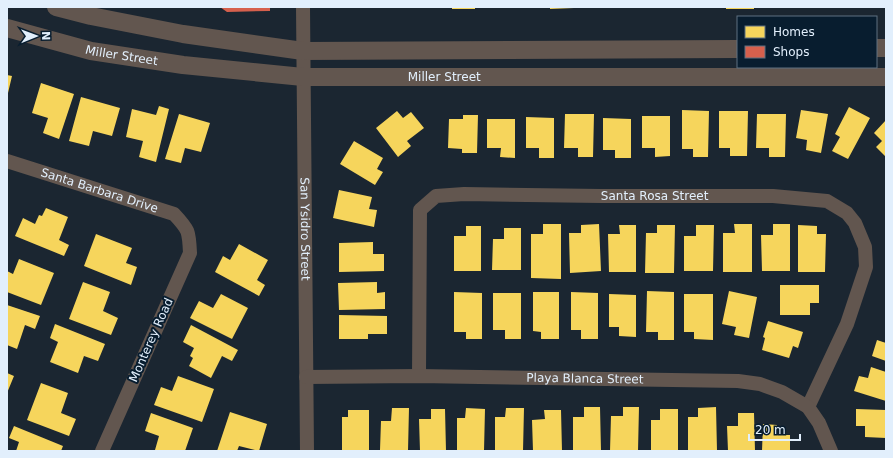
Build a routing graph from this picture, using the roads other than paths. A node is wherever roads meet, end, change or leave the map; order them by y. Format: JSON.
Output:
{"nodes":[{"id":1,"x":56,"y":7,"type":"edge"},
{"id":2,"x":303,"y":7,"type":"edge"},
{"id":3,"x":7,"y":28,"type":"edge"},
{"id":4,"x":737,"y":49,"type":"edge"},
{"id":5,"x":303,"y":51,"type":"junction"},
{"id":6,"x":303,"y":77,"type":"junction"},
{"id":7,"x":886,"y":77,"type":"edge"},
{"id":8,"x":7,"y":161,"type":"edge"},
{"id":9,"x":186,"y":227,"type":"joint"},
{"id":10,"x":419,"y":376,"type":"junction"},
{"id":11,"x":306,"y":377,"type":"junction"},
{"id":12,"x":808,"y":407,"type":"junction"},
{"id":13,"x":102,"y":451,"type":"edge"},
{"id":14,"x":307,"y":451,"type":"edge"},
{"id":15,"x":832,"y":451,"type":"edge"}],
"edges":[{"from":1,"to":5,"type":"street"},
{"from":2,"to":5,"type":"street","name":"San Ysidro Street"},
{"from":3,"to":6,"type":"street","name":"Miller Street"},
{"from":4,"to":5,"type":"street"},
{"from":5,"to":6,"type":"street","name":"San Ysidro Street"},
{"from":6,"to":7,"type":"street","name":"Miller Street"},
{"from":6,"to":11,"type":"street","name":"San Ysidro Street"},
{"from":8,"to":9,"type":"street","name":"Santa Barbara Drive"},
{"from":9,"to":13,"type":"street","name":"Monterey Road"},
{"from":10,"to":11,"type":"street","name":"Playa Blanca Street"},
{"from":10,"to":12,"type":"street","name":"Playa Blanca Street"},
{"from":10,"to":12,"type":"street","name":"Santa Rosa Street"},
{"from":11,"to":14,"type":"street","name":"San Ysidro Street"},
{"from":12,"to":15,"type":"street","name":"Playa Blanca Street"}]}
